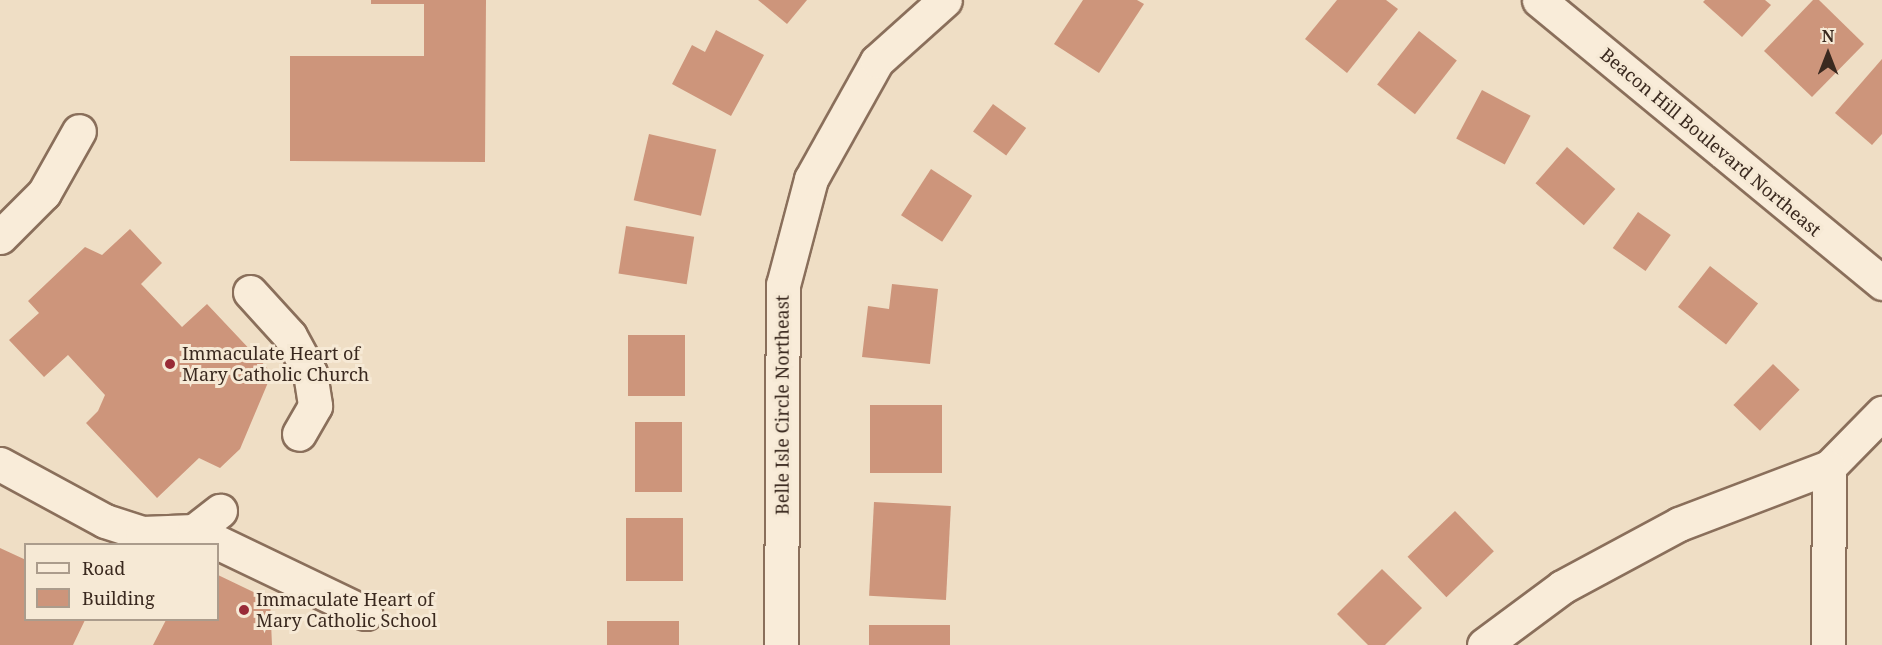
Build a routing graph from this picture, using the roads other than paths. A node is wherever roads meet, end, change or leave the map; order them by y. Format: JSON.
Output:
{"nodes":[{"id":1,"x":945,"y":0,"type":"edge"},
{"id":2,"x":1539,"y":0,"type":"edge"},
{"id":3,"x":79,"y":131,"type":"dead end"},
{"id":4,"x":0,"y":237,"type":"edge"},
{"id":5,"x":1882,"y":283,"type":"edge"},
{"id":6,"x":250,"y":292,"type":"dead end"},
{"id":7,"x":1882,"y":413,"type":"edge"},
{"id":8,"x":299,"y":434,"type":"dead end"},
{"id":9,"x":0,"y":464,"type":"edge"},
{"id":10,"x":1829,"y":467,"type":"junction"},
{"id":11,"x":220,"y":511,"type":"dead end"},
{"id":12,"x":194,"y":531,"type":"junction"},
{"id":13,"x":365,"y":613,"type":"dead end"},
{"id":14,"x":780,"y":645,"type":"edge"},
{"id":15,"x":1484,"y":645,"type":"edge"},
{"id":16,"x":1828,"y":645,"type":"edge"}],
"edges":[{"from":1,"to":14,"type":"street","name":"Belle Isle Circle Northeast"},
{"from":2,"to":5,"type":"street","name":"Beacon Hill Boulevard Northeast"},
{"from":3,"to":4,"type":"street"},
{"from":6,"to":8,"type":"street"},
{"from":7,"to":10,"type":"street"},
{"from":9,"to":12,"type":"street"},
{"from":10,"to":15,"type":"street"},
{"from":10,"to":16,"type":"street"},
{"from":11,"to":12,"type":"street"},
{"from":12,"to":13,"type":"street"}]}
